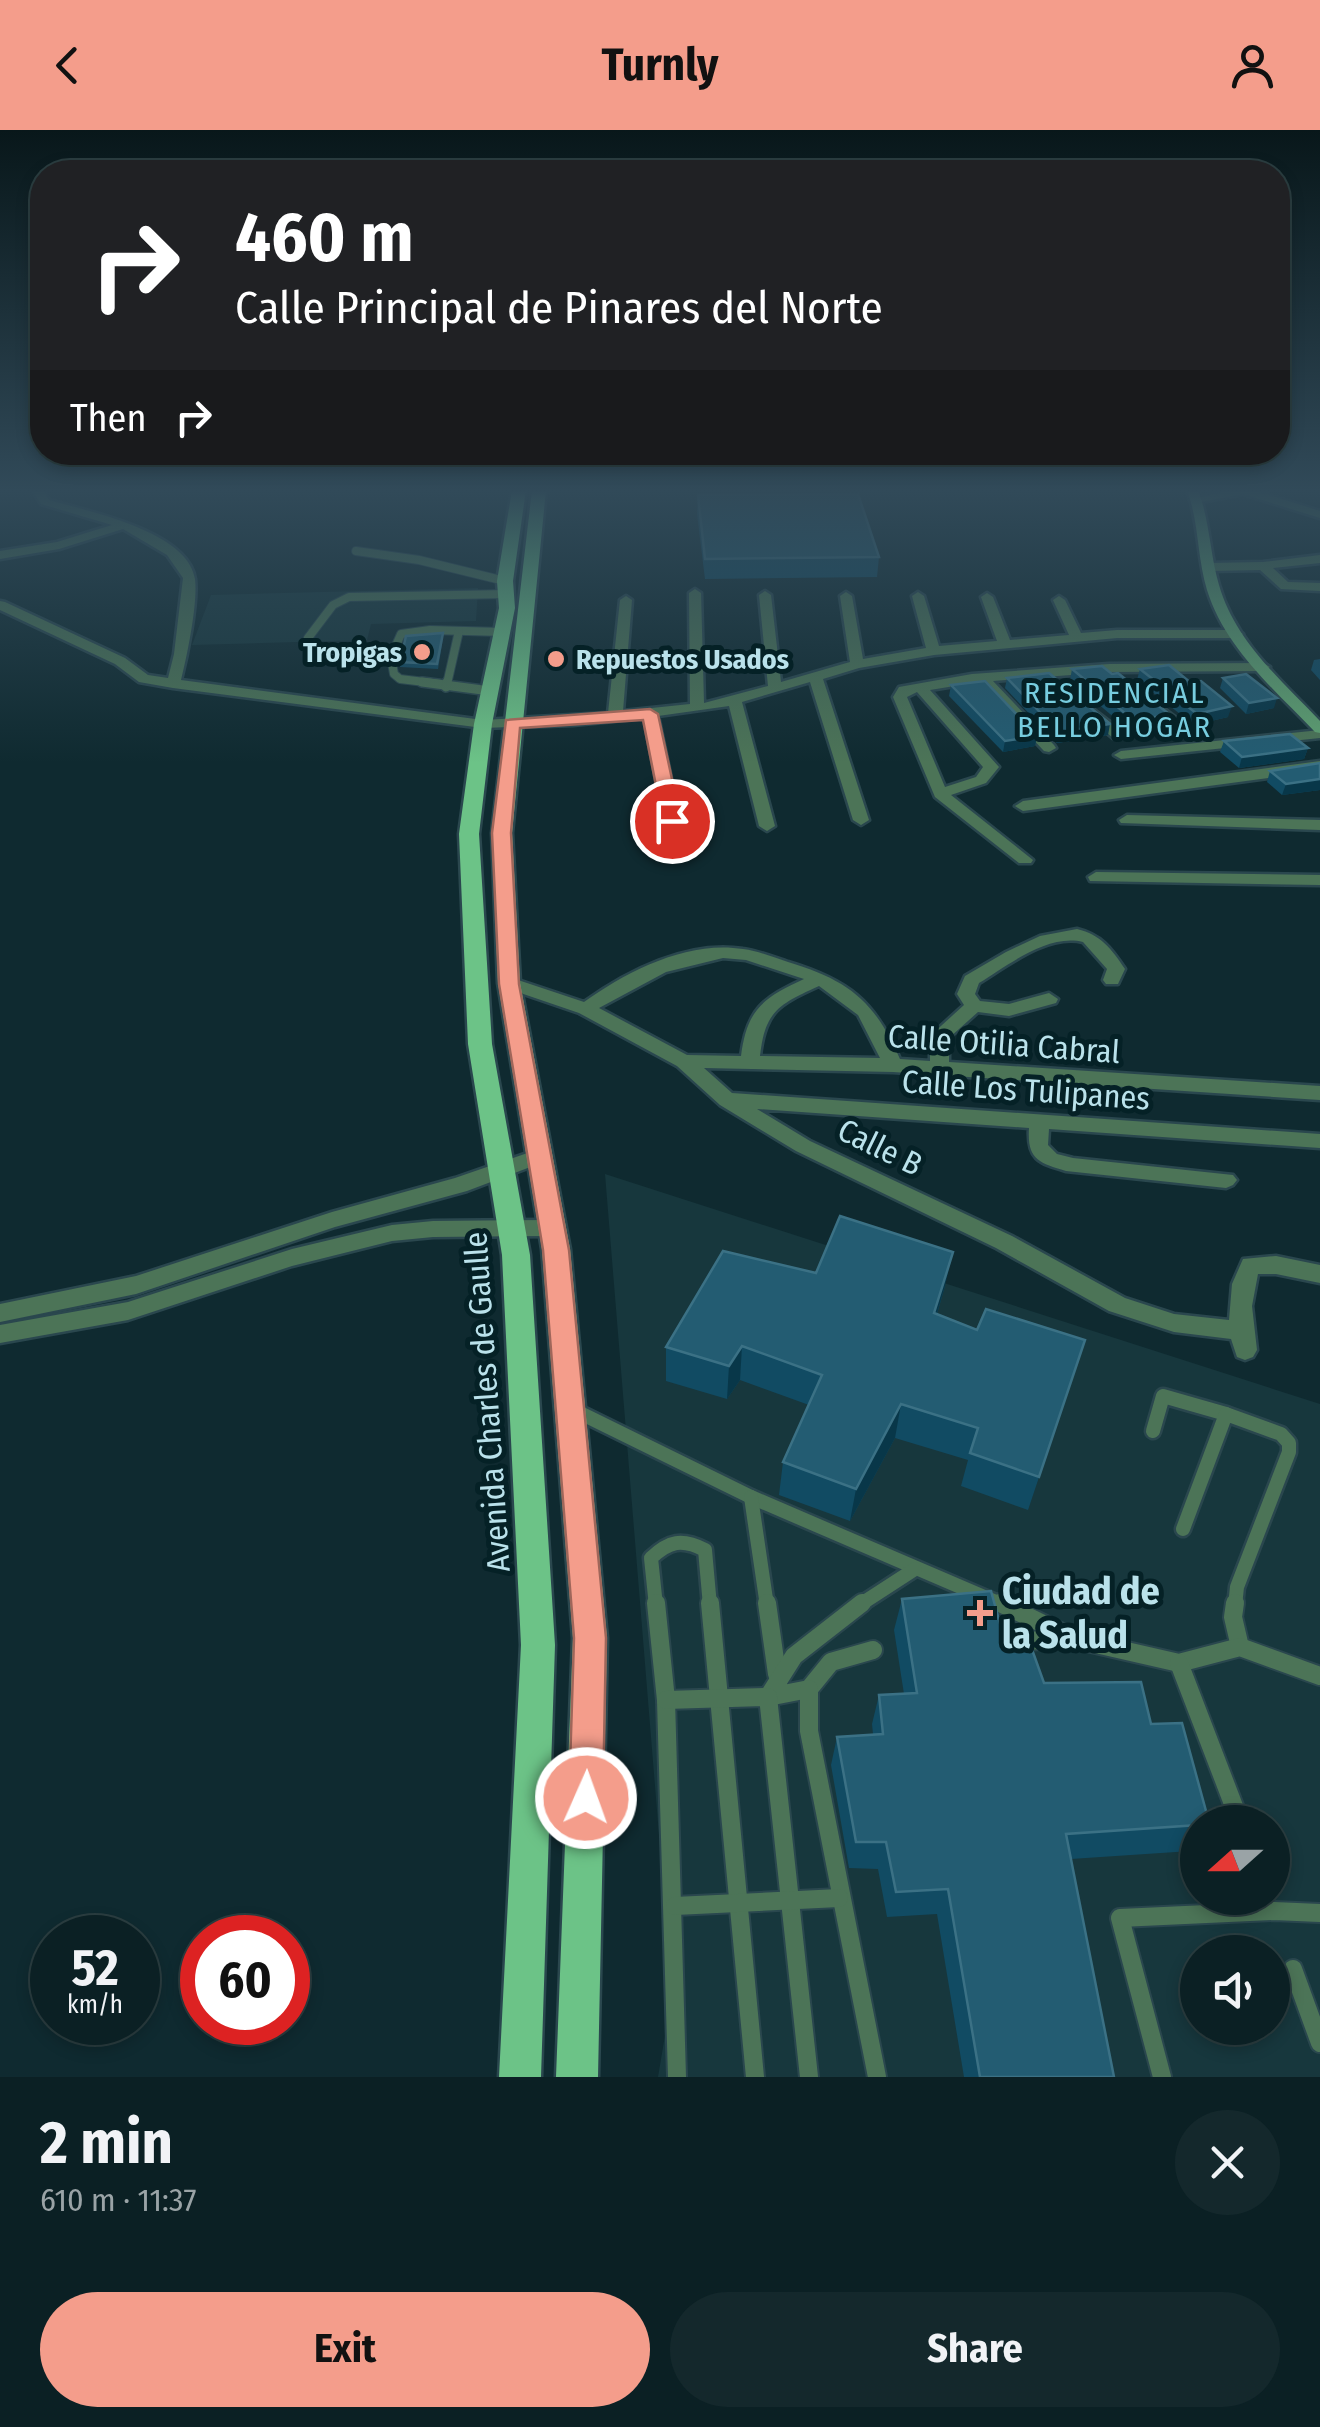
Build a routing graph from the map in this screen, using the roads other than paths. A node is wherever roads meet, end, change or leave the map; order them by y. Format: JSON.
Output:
{"nodes":[{"id":1,"x":190,"y":581,"type":"edge"},
{"id":2,"x":487,"y":581,"type":"edge"},
{"id":3,"x":508,"y":581,"type":"edge"},
{"id":4,"x":523,"y":581,"type":"edge"},
{"id":5,"x":1212,"y":581,"type":"edge"},
{"id":6,"x":1279,"y":581,"type":"edge"},
{"id":7,"x":507,"y":587,"type":"junction"},
{"id":8,"x":1320,"y":587,"type":"edge"},
{"id":9,"x":696,"y":593,"type":"dead end"},
{"id":10,"x":765,"y":595,"type":"dead end"},
{"id":11,"x":846,"y":596,"type":"dead end"},
{"id":12,"x":918,"y":596,"type":"dead end"},
{"id":13,"x":987,"y":598,"type":"dead end"},
{"id":14,"x":626,"y":600,"type":"dead end"},
{"id":15,"x":1058,"y":600,"type":"dead end"},
{"id":16,"x":0,"y":605,"type":"edge"},
{"id":17,"x":459,"y":631,"type":"junction"},
{"id":18,"x":502,"y":632,"type":"junction"},
{"id":19,"x":1236,"y":634,"type":"junction"},
{"id":20,"x":308,"y":638,"type":"dead end"},
{"id":21,"x":1077,"y":638,"type":"junction"},
{"id":22,"x":1006,"y":646,"type":"junction"},
{"id":23,"x":934,"y":651,"type":"junction"},
{"id":24,"x":858,"y":664,"type":"junction"},
{"id":25,"x":1182,"y":667,"type":"junction"},
{"id":26,"x":1263,"y":667,"type":"junction"},
{"id":27,"x":1109,"y":668,"type":"junction"},
{"id":28,"x":1048,"y":672,"type":"junction"},
{"id":29,"x":815,"y":676,"type":"junction"},
{"id":30,"x":982,"y":677,"type":"junction"},
{"id":31,"x":1196,"y":679,"type":"edge"},
{"id":32,"x":1123,"y":680,"type":"edge"},
{"id":33,"x":172,"y":684,"type":"junction"},
{"id":34,"x":1062,"y":685,"type":"edge"},
{"id":35,"x":446,"y":686,"type":"junction"},
{"id":36,"x":774,"y":688,"type":"junction"},
{"id":37,"x":912,"y":688,"type":"junction"},
{"id":38,"x":490,"y":691,"type":"junction"},
{"id":39,"x":1137,"y":692,"type":"edge"},
{"id":40,"x":1076,"y":697,"type":"edge"},
{"id":41,"x":735,"y":701,"type":"junction"},
{"id":42,"x":698,"y":709,"type":"junction"},
{"id":43,"x":650,"y":714,"type":"junction"},
{"id":44,"x":615,"y":717,"type":"junction"},
{"id":45,"x":498,"y":723,"type":"junction"},
{"id":46,"x":1180,"y":727,"type":"dead end"},
{"id":47,"x":1320,"y":731,"type":"edge"},
{"id":48,"x":1118,"y":735,"type":"dead end"},
{"id":49,"x":1050,"y":748,"type":"dead end"},
{"id":50,"x":1121,"y":755,"type":"dead end"},
{"id":51,"x":1320,"y":766,"type":"edge"},
{"id":52,"x":940,"y":794,"type":"junction"},
{"id":53,"x":1022,"y":806,"type":"dead end"},
{"id":54,"x":861,"y":820,"type":"dead end"},
{"id":55,"x":1127,"y":820,"type":"dead end"},
{"id":56,"x":672,"y":821,"type":"dead end"},
{"id":57,"x":1320,"y":825,"type":"edge"},
{"id":58,"x":767,"y":826,"type":"dead end"},
{"id":59,"x":502,"y":833,"type":"junction"},
{"id":60,"x":469,"y":834,"type":"junction"},
{"id":61,"x":1025,"y":860,"type":"dead end"},
{"id":62,"x":1096,"y":877,"type":"dead end"},
{"id":63,"x":1320,"y":880,"type":"edge"},
{"id":64,"x":820,"y":979,"type":"junction"},
{"id":65,"x":1112,"y":980,"type":"dead end"},
{"id":66,"x":509,"y":984,"type":"junction"},
{"id":67,"x":1049,"y":999,"type":"dead end"},
{"id":68,"x":974,"y":1006,"type":"junction"},
{"id":69,"x":586,"y":1010,"type":"junction"},
{"id":70,"x":684,"y":1062,"type":"junction"},
{"id":71,"x":750,"y":1062,"type":"junction"},
{"id":72,"x":893,"y":1066,"type":"junction"},
{"id":73,"x":938,"y":1069,"type":"junction"},
{"id":74,"x":1320,"y":1093,"type":"edge"},
{"id":75,"x":727,"y":1100,"type":"junction"},
{"id":76,"x":1039,"y":1121,"type":"junction"},
{"id":77,"x":1320,"y":1141,"type":"edge"},
{"id":78,"x":539,"y":1156,"type":"junction"},
{"id":79,"x":500,"y":1168,"type":"junction"},
{"id":80,"x":1226,"y":1180,"type":"dead end"},
{"id":81,"x":552,"y":1228,"type":"junction"},
{"id":82,"x":513,"y":1233,"type":"junction"},
{"id":83,"x":1320,"y":1274,"type":"edge"},
{"id":84,"x":0,"y":1313,"type":"edge"},
{"id":85,"x":0,"y":1334,"type":"edge"},
{"id":86,"x":570,"y":1408,"type":"junction"},
{"id":87,"x":1226,"y":1414,"type":"junction"},
{"id":88,"x":1152,"y":1431,"type":"dead end"},
{"id":89,"x":751,"y":1497,"type":"junction"},
{"id":90,"x":1184,"y":1530,"type":"dead end"},
{"id":91,"x":915,"y":1569,"type":"junction"},
{"id":92,"x":1074,"y":1639,"type":"junction"},
{"id":93,"x":997,"y":1642,"type":"edge"},
{"id":94,"x":1240,"y":1648,"type":"junction"},
{"id":95,"x":873,"y":1650,"type":"dead end"},
{"id":96,"x":1178,"y":1663,"type":"junction"},
{"id":97,"x":778,"y":1674,"type":"junction"},
{"id":98,"x":1320,"y":1676,"type":"edge"},
{"id":99,"x":809,"y":1689,"type":"junction"},
{"id":100,"x":768,"y":1697,"type":"junction"},
{"id":101,"x":720,"y":1698,"type":"junction"},
{"id":102,"x":666,"y":1700,"type":"junction"},
{"id":103,"x":1233,"y":1805,"type":"edge"},
{"id":104,"x":789,"y":1898,"type":"junction"},
{"id":105,"x":838,"y":1898,"type":"junction"},
{"id":106,"x":738,"y":1902,"type":"junction"},
{"id":107,"x":675,"y":1906,"type":"junction"},
{"id":108,"x":1290,"y":1907,"type":"edge"},
{"id":109,"x":1180,"y":1912,"type":"edge"},
{"id":110,"x":1320,"y":1913,"type":"edge"},
{"id":111,"x":1293,"y":1969,"type":"dead end"},
{"id":112,"x":1320,"y":2043,"type":"edge"},
{"id":113,"x":520,"y":2077,"type":"edge"},
{"id":114,"x":578,"y":2077,"type":"edge"},
{"id":115,"x":676,"y":2077,"type":"edge"},
{"id":116,"x":755,"y":2077,"type":"edge"},
{"id":117,"x":809,"y":2077,"type":"edge"},
{"id":118,"x":877,"y":2077,"type":"edge"},
{"id":119,"x":1162,"y":2077,"type":"edge"}],
"edges":[{"from":1,"to":33,"type":"street"},
{"from":2,"to":7,"type":"lane"},
{"from":3,"to":7,"type":"main road","name":"Avenida Charles de Gaulle"},
{"from":4,"to":45,"type":"main road","name":"Avenida Charles de Gaulle"},
{"from":5,"to":19,"type":"street"},
{"from":6,"to":8,"type":"street"},
{"from":7,"to":18,"type":"main road","name":"Avenida Charles de Gaulle"},
{"from":7,"to":20,"type":"lane"},
{"from":9,"to":42,"type":"street"},
{"from":10,"to":36,"type":"street"},
{"from":11,"to":24,"type":"street"},
{"from":12,"to":23,"type":"street"},
{"from":13,"to":22,"type":"street"},
{"from":14,"to":44,"type":"street"},
{"from":15,"to":21,"type":"street"},
{"from":16,"to":33,"type":"street"},
{"from":17,"to":18,"type":"lane"},
{"from":17,"to":35,"type":"lane"},
{"from":17,"to":35,"type":"lane"},
{"from":18,"to":38,"type":"main road","name":"Avenida Charles de Gaulle"},
{"from":19,"to":21,"type":"street"},
{"from":19,"to":26,"type":"street"},
{"from":21,"to":22,"type":"street"},
{"from":22,"to":23,"type":"street"},
{"from":23,"to":24,"type":"street"},
{"from":24,"to":29,"type":"street"},
{"from":25,"to":26,"type":"street"},
{"from":25,"to":27,"type":"street"},
{"from":25,"to":31,"type":"street"},
{"from":26,"to":47,"type":"street"},
{"from":27,"to":28,"type":"street"},
{"from":27,"to":32,"type":"street"},
{"from":28,"to":30,"type":"street"},
{"from":28,"to":34,"type":"street"},
{"from":29,"to":36,"type":"street"},
{"from":29,"to":54,"type":"street"},
{"from":30,"to":37,"type":"street"},
{"from":30,"to":49,"type":"street"},
{"from":33,"to":45,"type":"street"},
{"from":35,"to":38,"type":"lane"},
{"from":36,"to":41,"type":"street"},
{"from":37,"to":52,"type":"street"},
{"from":37,"to":52,"type":"street"},
{"from":38,"to":45,"type":"main road","name":"Avenida Charles de Gaulle"},
{"from":39,"to":46,"type":"street"},
{"from":40,"to":48,"type":"street"},
{"from":41,"to":42,"type":"street"},
{"from":41,"to":58,"type":"street"},
{"from":42,"to":43,"type":"street"},
{"from":43,"to":44,"type":"street"},
{"from":43,"to":56,"type":"street"},
{"from":44,"to":45,"type":"street"},
{"from":45,"to":59,"type":"main road","name":"Avenida Charles de Gaulle"},
{"from":45,"to":60,"type":"main road","name":"Avenida Charles de Gaulle"},
{"from":47,"to":50,"type":"street"},
{"from":51,"to":53,"type":"street"},
{"from":52,"to":61,"type":"street"},
{"from":55,"to":57,"type":"street"},
{"from":59,"to":60,"type":"main road"},
{"from":59,"to":66,"type":"main road","name":"Avenida Charles de Gaulle"},
{"from":60,"to":79,"type":"main road","name":"Avenida Charles de Gaulle"},
{"from":62,"to":63,"type":"street"},
{"from":64,"to":69,"type":"street"},
{"from":64,"to":71,"type":"street"},
{"from":64,"to":72,"type":"street"},
{"from":65,"to":68,"type":"street"},
{"from":66,"to":69,"type":"street","name":"Calle B"},
{"from":66,"to":78,"type":"main road","name":"Avenida Charles de Gaulle"},
{"from":67,"to":68,"type":"street"},
{"from":68,"to":73,"type":"street"},
{"from":69,"to":70,"type":"street","name":"Calle B"},
{"from":70,"to":71,"type":"street","name":"Calle Otilia Cabral"},
{"from":70,"to":75,"type":"street","name":"Calle B"},
{"from":71,"to":72,"type":"street","name":"Calle Otilia Cabral"},
{"from":72,"to":73,"type":"street","name":"Calle Otilia Cabral"},
{"from":73,"to":74,"type":"street","name":"Calle Otilia Cabral"},
{"from":75,"to":76,"type":"street","name":"Calle Los Tulipanes"},
{"from":75,"to":83,"type":"street","name":"Calle B"},
{"from":76,"to":77,"type":"street","name":"Calle Los Tulipanes"},
{"from":76,"to":80,"type":"street"},
{"from":78,"to":79,"type":"street"},
{"from":78,"to":81,"type":"main road","name":"Avenida Charles de Gaulle"},
{"from":79,"to":82,"type":"main road","name":"Avenida Charles de Gaulle"},
{"from":79,"to":84,"type":"street"},
{"from":81,"to":82,"type":"street"},
{"from":81,"to":86,"type":"main road","name":"Avenida Charles de Gaulle"},
{"from":82,"to":85,"type":"street"},
{"from":82,"to":113,"type":"main road","name":"Avenida Charles de Gaulle"},
{"from":86,"to":89,"type":"lane"},
{"from":86,"to":114,"type":"main road","name":"Avenida Charles de Gaulle"},
{"from":87,"to":88,"type":"lane"},
{"from":87,"to":90,"type":"lane"},
{"from":87,"to":94,"type":"lane"},
{"from":89,"to":91,"type":"lane"},
{"from":89,"to":97,"type":"lane"},
{"from":91,"to":92,"type":"lane"},
{"from":91,"to":97,"type":"lane"},
{"from":92,"to":93,"type":"lane"},
{"from":92,"to":96,"type":"lane"},
{"from":94,"to":96,"type":"lane"},
{"from":94,"to":98,"type":"lane"},
{"from":95,"to":99,"type":"lane"},
{"from":96,"to":103,"type":"lane"},
{"from":97,"to":100,"type":"lane"},
{"from":99,"to":100,"type":"lane"},
{"from":99,"to":105,"type":"lane"},
{"from":100,"to":101,"type":"lane"},
{"from":100,"to":104,"type":"lane"},
{"from":101,"to":102,"type":"lane"},
{"from":101,"to":102,"type":"lane"},
{"from":101,"to":106,"type":"lane"},
{"from":102,"to":107,"type":"lane"},
{"from":104,"to":105,"type":"lane"},
{"from":104,"to":106,"type":"lane"},
{"from":104,"to":117,"type":"lane"},
{"from":105,"to":118,"type":"lane"},
{"from":106,"to":107,"type":"lane"},
{"from":106,"to":116,"type":"lane"},
{"from":107,"to":115,"type":"lane"},
{"from":108,"to":110,"type":"lane"},
{"from":109,"to":119,"type":"lane"},
{"from":111,"to":112,"type":"lane"}]}
